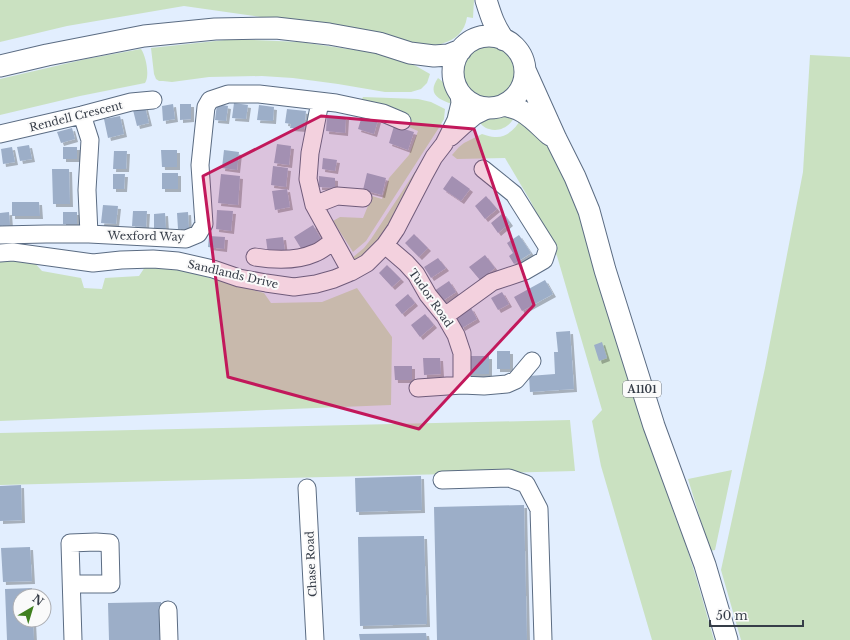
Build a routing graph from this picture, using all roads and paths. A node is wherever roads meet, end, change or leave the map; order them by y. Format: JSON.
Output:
{"nodes":[{"id":1,"x":480,"y":0,"type":"edge"},
{"id":2,"x":486,"y":0,"type":"edge"},
{"id":3,"x":504,"y":40,"type":"junction"},
{"id":4,"x":465,"y":46,"type":"junction"},
{"id":5,"x":410,"y":53,"type":"junction"},
{"id":6,"x":0,"y":66,"type":"edge"},
{"id":7,"x":525,"y":70,"type":"junction"},
{"id":8,"x":457,"y":90,"type":"junction"},
{"id":9,"x":152,"y":100,"type":"dead end"},
{"id":10,"x":320,"y":102,"type":"junction"},
{"id":11,"x":498,"y":107,"type":"junction"},
{"id":12,"x":82,"y":115,"type":"junction"},
{"id":13,"x":402,"y":121,"type":"dead end"},
{"id":14,"x":0,"y":134,"type":"edge"},
{"id":15,"x":556,"y":139,"type":"junction"},
{"id":16,"x":444,"y":144,"type":"junction"},
{"id":17,"x":483,"y":169,"type":"dead end"},
{"id":18,"x":363,"y":198,"type":"dead end"},
{"id":19,"x":314,"y":205,"type":"junction"},
{"id":20,"x":89,"y":234,"type":"junction"},
{"id":21,"x":0,"y":235,"type":"edge"},
{"id":22,"x":333,"y":241,"type":"junction"},
{"id":23,"x":385,"y":245,"type":"junction"},
{"id":24,"x":0,"y":253,"type":"edge"},
{"id":25,"x":254,"y":257,"type":"dead end"},
{"id":26,"x":351,"y":272,"type":"junction"},
{"id":27,"x":445,"y":316,"type":"junction"},
{"id":28,"x":532,"y":361,"type":"dead end"},
{"id":29,"x":462,"y":385,"type":"junction"},
{"id":30,"x":418,"y":388,"type":"dead end"},
{"id":31,"x":442,"y":480,"type":"dead end"},
{"id":32,"x":307,"y":488,"type":"dead end"},
{"id":33,"x":72,"y":584,"type":"junction"},
{"id":34,"x":168,"y":610,"type":"dead end"},
{"id":35,"x":73,"y":640,"type":"edge"},
{"id":36,"x":169,"y":640,"type":"edge"},
{"id":37,"x":314,"y":640,"type":"edge"},
{"id":38,"x":543,"y":640,"type":"edge"},
{"id":39,"x":727,"y":640,"type":"edge"}],
"edges":[{"from":1,"to":4,"type":"main road"},
{"from":2,"to":3,"type":"main road"},
{"from":3,"to":4,"type":"main road"},
{"from":3,"to":7,"type":"main road"},
{"from":4,"to":5,"type":"main road"},
{"from":4,"to":8,"type":"main road"},
{"from":5,"to":6,"type":"main road"},
{"from":5,"to":8,"type":"main road"},
{"from":7,"to":11,"type":"main road"},
{"from":7,"to":15,"type":"main road","number":"A1101"},
{"from":8,"to":11,"type":"main road"},
{"from":8,"to":16,"type":"street","name":"Sandlands Drive"},
{"from":9,"to":12,"type":"street","name":"Rendell Crescent"},
{"from":10,"to":13,"type":"street","name":"Wexford Way"},
{"from":10,"to":19,"type":"street"},
{"from":10,"to":20,"type":"street","name":"Wexford Way"},
{"from":11,"to":15,"type":"main road","number":"A1101"},
{"from":11,"to":16,"type":"street","name":"Sandlands Drive"},
{"from":12,"to":14,"type":"street","name":"Rendell Crescent"},
{"from":12,"to":20,"type":"street"},
{"from":15,"to":39,"type":"main road","number":"A1101"},
{"from":16,"to":23,"type":"street","name":"Sandlands Drive"},
{"from":17,"to":27,"type":"street"},
{"from":18,"to":19,"type":"street"},
{"from":19,"to":22,"type":"street"},
{"from":20,"to":21,"type":"street","name":"Wexford Way"},
{"from":22,"to":25,"type":"street"},
{"from":22,"to":26,"type":"street"},
{"from":23,"to":26,"type":"street","name":"Sandlands Drive"},
{"from":23,"to":27,"type":"street","name":"Tudor Road"},
{"from":24,"to":26,"type":"street","name":"Sandlands Drive"},
{"from":27,"to":29,"type":"street","name":"Tudor Road"},
{"from":28,"to":29,"type":"street"},
{"from":29,"to":30,"type":"street"},
{"from":31,"to":38,"type":"street"},
{"from":32,"to":37,"type":"street","name":"Chase Road"},
{"from":33,"to":33,"type":"street"},
{"from":33,"to":35,"type":"street"},
{"from":34,"to":36,"type":"street"}]}
